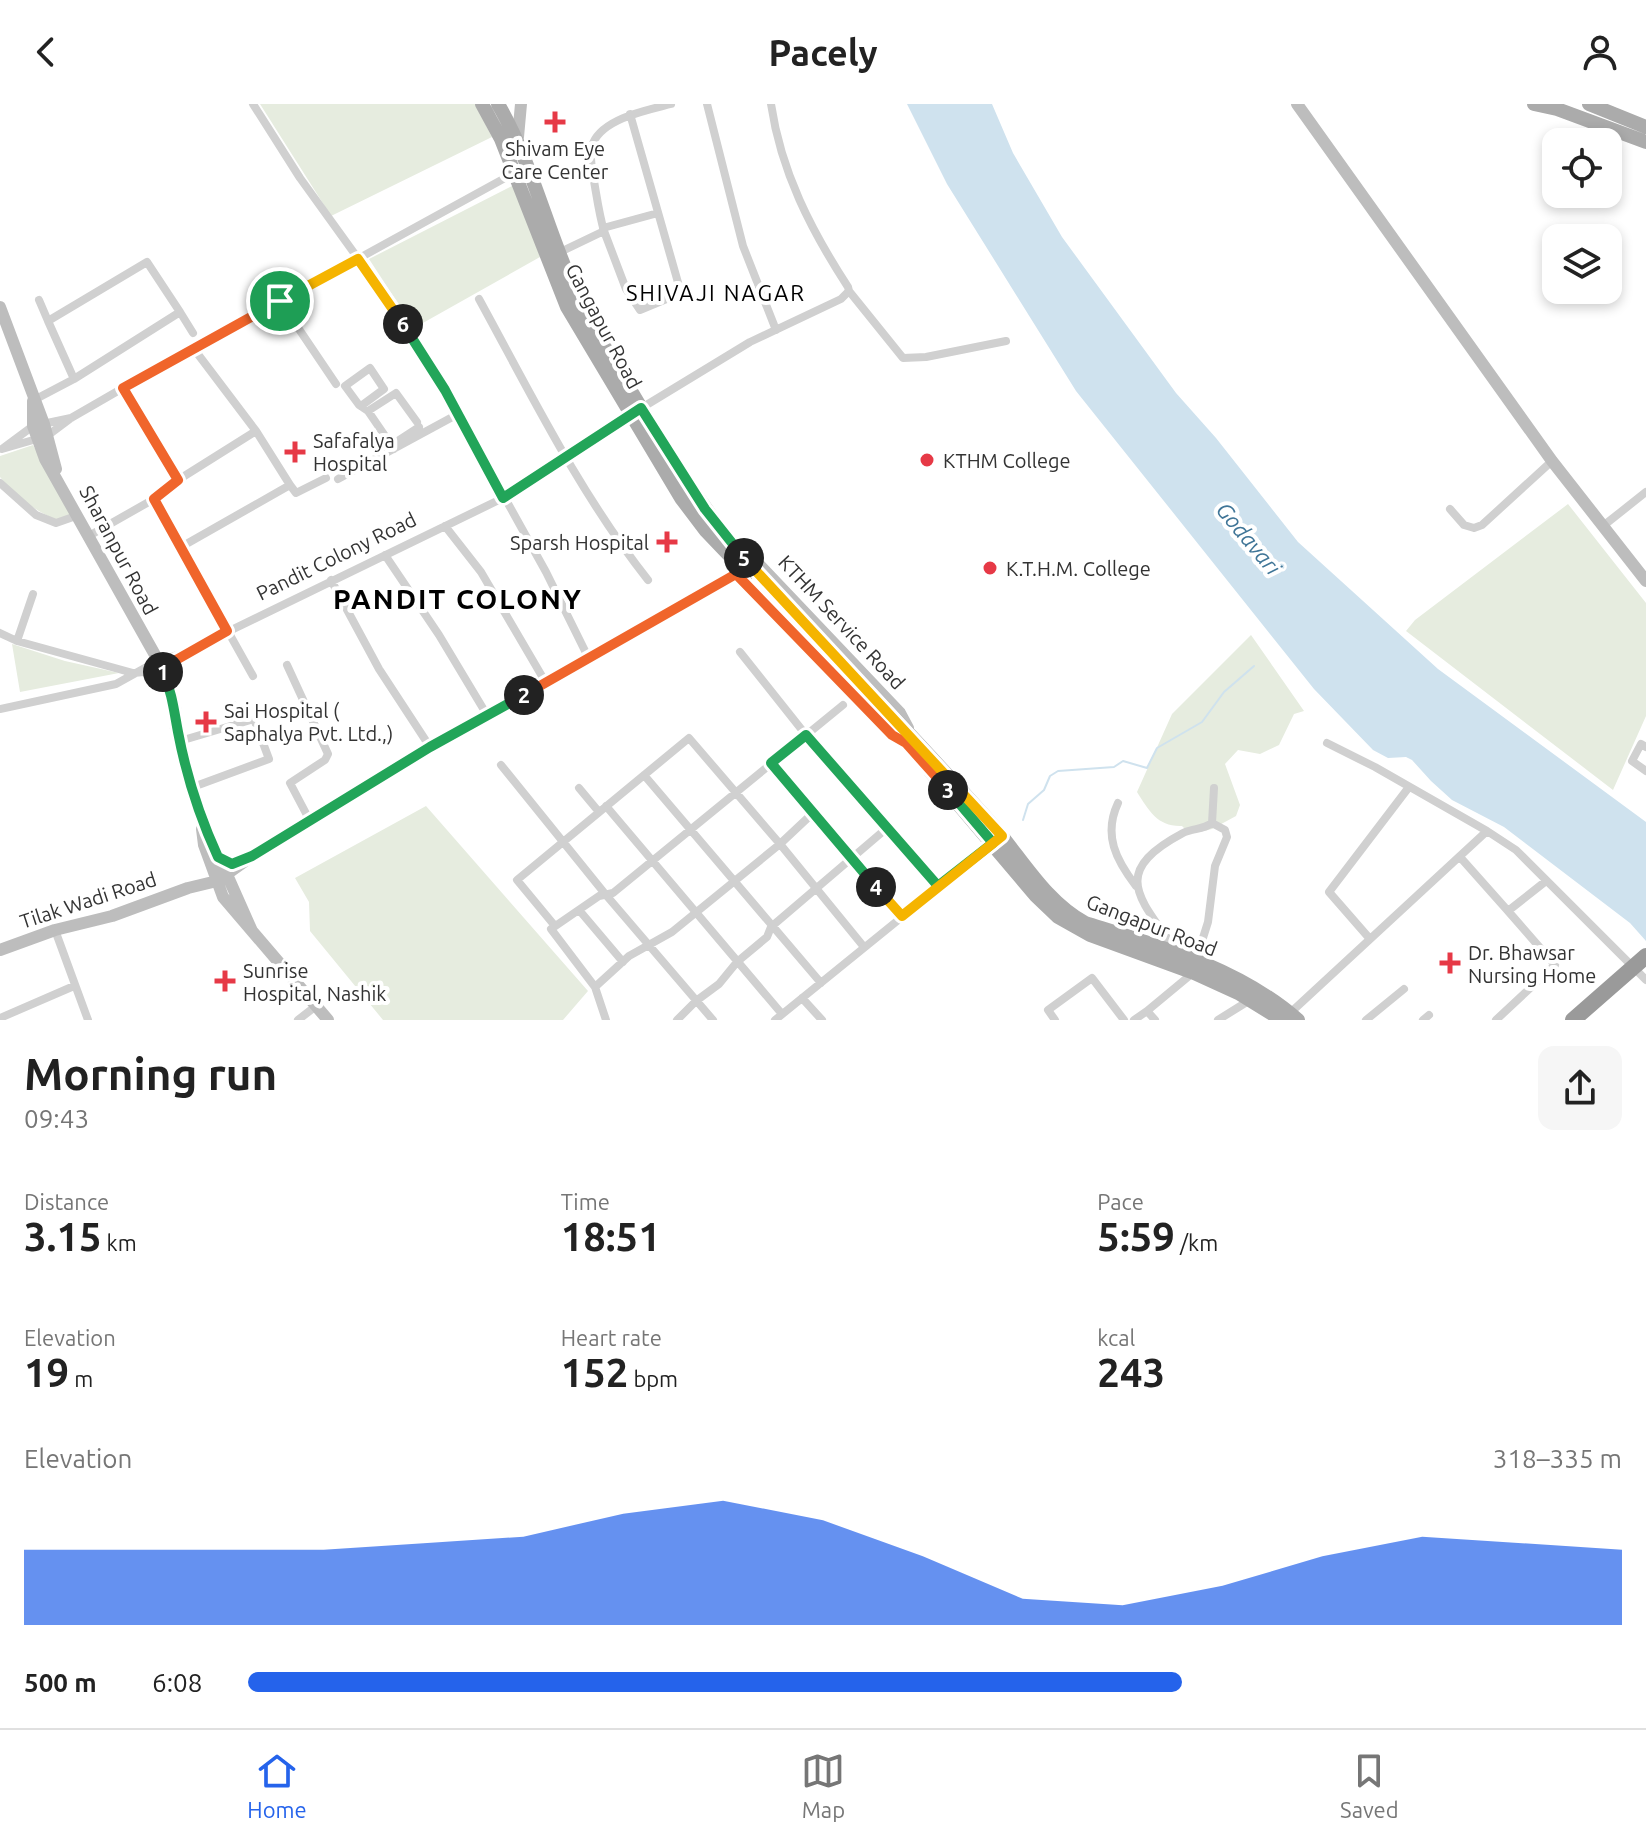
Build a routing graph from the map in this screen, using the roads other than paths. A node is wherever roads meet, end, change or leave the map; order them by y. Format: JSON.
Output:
{"nodes":[{"id":1,"x":253,"y":104,"type":"edge"},
{"id":2,"x":482,"y":104,"type":"edge"},
{"id":3,"x":498,"y":104,"type":"edge"},
{"id":4,"x":521,"y":104,"type":"edge"},
{"id":5,"x":671,"y":104,"type":"edge"},
{"id":6,"x":707,"y":104,"type":"edge"},
{"id":7,"x":771,"y":104,"type":"edge"},
{"id":8,"x":1297,"y":104,"type":"edge"},
{"id":9,"x":1534,"y":104,"type":"edge"},
{"id":10,"x":1589,"y":104,"type":"edge"},
{"id":11,"x":630,"y":114,"type":"junction"},
{"id":12,"x":1646,"y":127,"type":"edge"},
{"id":13,"x":518,"y":137,"type":"junction"},
{"id":14,"x":1646,"y":142,"type":"edge"},
{"id":15,"x":514,"y":173,"type":"junction"},
{"id":16,"x":658,"y":213,"type":"junction"},
{"id":17,"x":604,"y":229,"type":"junction"},
{"id":18,"x":558,"y":253,"type":"junction"},
{"id":19,"x":358,"y":259,"type":"junction"},
{"id":20,"x":849,"y":291,"type":"junction"},
{"id":21,"x":479,"y":299,"type":"dead end"},
{"id":22,"x":39,"y":300,"type":"dead end"},
{"id":23,"x":280,"y":301,"type":"junction"},
{"id":24,"x":0,"y":307,"type":"edge"},
{"id":25,"x":180,"y":312,"type":"junction"},
{"id":26,"x":48,"y":321,"type":"junction"},
{"id":27,"x":776,"y":330,"type":"junction"},
{"id":28,"x":193,"y":333,"type":"dead end"},
{"id":29,"x":5,"y":336,"type":"edge"},
{"id":30,"x":1006,"y":341,"type":"dead end"},
{"id":31,"x":194,"y":349,"type":"junction"},
{"id":32,"x":74,"y":379,"type":"junction"},
{"id":33,"x":336,"y":384,"type":"dead end"},
{"id":34,"x":123,"y":388,"type":"junction"},
{"id":35,"x":33,"y":401,"type":"junction"},
{"id":36,"x":365,"y":408,"type":"junction"},
{"id":37,"x":635,"y":412,"type":"junction"},
{"id":38,"x":458,"y":414,"type":"junction"},
{"id":39,"x":40,"y":431,"type":"junction"},
{"id":40,"x":256,"y":431,"type":"junction"},
{"id":41,"x":403,"y":441,"type":"junction"},
{"id":42,"x":393,"y":447,"type":"junction"},
{"id":43,"x":1,"y":449,"type":"edge"},
{"id":44,"x":566,"y":458,"type":"junction"},
{"id":45,"x":1552,"y":461,"type":"junction"},
{"id":46,"x":326,"y":478,"type":"dead end"},
{"id":47,"x":338,"y":479,"type":"dead end"},
{"id":48,"x":178,"y":480,"type":"junction"},
{"id":49,"x":0,"y":483,"type":"edge"},
{"id":50,"x":290,"y":485,"type":"junction"},
{"id":51,"x":1646,"y":492,"type":"edge"},
{"id":52,"x":503,"y":498,"type":"junction"},
{"id":53,"x":154,"y":499,"type":"junction"},
{"id":54,"x":1450,"y":509,"type":"dead end"},
{"id":55,"x":76,"y":516,"type":"junction"},
{"id":56,"x":445,"y":526,"type":"junction"},
{"id":57,"x":1603,"y":526,"type":"junction"},
{"id":58,"x":87,"y":537,"type":"junction"},
{"id":59,"x":728,"y":546,"type":"junction"},
{"id":60,"x":181,"y":547,"type":"junction"},
{"id":61,"x":385,"y":555,"type":"junction"},
{"id":62,"x":738,"y":564,"type":"junction"},
{"id":63,"x":331,"y":580,"type":"junction"},
{"id":64,"x":648,"y":580,"type":"dead end"},
{"id":65,"x":1646,"y":581,"type":"edge"},
{"id":66,"x":33,"y":594,"type":"dead end"},
{"id":67,"x":227,"y":631,"type":"junction"},
{"id":68,"x":0,"y":633,"type":"edge"},
{"id":69,"x":17,"y":641,"type":"junction"},
{"id":70,"x":740,"y":652,"type":"dead end"},
{"id":71,"x":589,"y":659,"type":"junction"},
{"id":72,"x":287,"y":665,"type":"dead end"},
{"id":73,"x":157,"y":666,"type":"junction"},
{"id":74,"x":133,"y":673,"type":"junction"},
{"id":75,"x":253,"y":676,"type":"dead end"},
{"id":76,"x":546,"y":683,"type":"junction"},
{"id":77,"x":233,"y":705,"type":"dead end"},
{"id":78,"x":843,"y":705,"type":"dead end"},
{"id":79,"x":0,"y":709,"type":"edge"},
{"id":80,"x":487,"y":715,"type":"junction"},
{"id":81,"x":238,"y":723,"type":"junction"},
{"id":82,"x":806,"y":735,"type":"junction"},
{"id":83,"x":179,"y":736,"type":"junction"},
{"id":84,"x":909,"y":740,"type":"junction"},
{"id":85,"x":1327,"y":743,"type":"dead end"},
{"id":86,"x":430,"y":747,"type":"junction"},
{"id":87,"x":1646,"y":747,"type":"edge"},
{"id":88,"x":771,"y":763,"type":"junction"},
{"id":89,"x":501,"y":765,"type":"dead end"},
{"id":90,"x":1646,"y":771,"type":"edge"},
{"id":91,"x":644,"y":775,"type":"junction"},
{"id":92,"x":193,"y":787,"type":"junction"},
{"id":93,"x":1409,"y":787,"type":"junction"},
{"id":94,"x":579,"y":788,"type":"dead end"},
{"id":95,"x":1214,"y":788,"type":"dead end"},
{"id":96,"x":735,"y":793,"type":"junction"},
{"id":97,"x":1118,"y":803,"type":"dead end"},
{"id":98,"x":603,"y":809,"type":"junction"},
{"id":99,"x":813,"y":813,"type":"junction"},
{"id":100,"x":310,"y":821,"type":"junction"},
{"id":101,"x":1212,"y":823,"type":"junction"},
{"id":102,"x":887,"y":828,"type":"junction"},
{"id":103,"x":689,"y":831,"type":"junction"},
{"id":104,"x":1487,"y":831,"type":"junction"},
{"id":105,"x":998,"y":839,"type":"junction"},
{"id":106,"x":564,"y":841,"type":"junction"},
{"id":107,"x":780,"y":844,"type":"junction"},
{"id":108,"x":1460,"y":857,"type":"junction"},
{"id":109,"x":852,"y":858,"type":"junction"},
{"id":110,"x":652,"y":862,"type":"junction"},
{"id":111,"x":220,"y":874,"type":"junction"},
{"id":112,"x":1546,"y":881,"type":"junction"},
{"id":113,"x":734,"y":882,"type":"junction"},
{"id":114,"x":938,"y":886,"type":"junction"},
{"id":115,"x":1137,"y":886,"type":"junction"},
{"id":116,"x":816,"y":889,"type":"junction"},
{"id":117,"x":606,"y":895,"type":"junction"},
{"id":118,"x":579,"y":910,"type":"junction"},
{"id":119,"x":1508,"y":911,"type":"junction"},
{"id":120,"x":696,"y":913,"type":"junction"},
{"id":121,"x":902,"y":916,"type":"junction"},
{"id":122,"x":555,"y":926,"type":"junction"},
{"id":123,"x":771,"y":927,"type":"junction"},
{"id":124,"x":55,"y":930,"type":"junction"},
{"id":125,"x":1370,"y":939,"type":"junction"},
{"id":126,"x":648,"y":945,"type":"junction"},
{"id":127,"x":864,"y":947,"type":"junction"},
{"id":128,"x":0,"y":950,"type":"edge"},
{"id":129,"x":1177,"y":953,"type":"junction"},
{"id":130,"x":1640,"y":961,"type":"edge"},
{"id":131,"x":623,"y":962,"type":"junction"},
{"id":132,"x":737,"y":962,"type":"junction"},
{"id":133,"x":1198,"y":965,"type":"junction"},
{"id":134,"x":1646,"y":980,"type":"edge"},
{"id":135,"x":821,"y":983,"type":"junction"},
{"id":136,"x":74,"y":986,"type":"junction"},
{"id":137,"x":595,"y":987,"type":"junction"},
{"id":138,"x":1404,"y":989,"type":"dead end"},
{"id":139,"x":802,"y":998,"type":"junction"},
{"id":140,"x":1250,"y":1000,"type":"junction"},
{"id":141,"x":696,"y":1001,"type":"junction"},
{"id":142,"x":316,"y":1006,"type":"junction"},
{"id":143,"x":1147,"y":1011,"type":"junction"},
{"id":144,"x":779,"y":1017,"type":"edge"},
{"id":145,"x":0,"y":1018,"type":"edge"},
{"id":146,"x":1288,"y":1018,"type":"edge"},
{"id":147,"x":88,"y":1020,"type":"edge"},
{"id":148,"x":298,"y":1020,"type":"edge"},
{"id":149,"x":328,"y":1020,"type":"edge"},
{"id":150,"x":606,"y":1020,"type":"edge"},
{"id":151,"x":677,"y":1020,"type":"edge"},
{"id":152,"x":713,"y":1020,"type":"edge"},
{"id":153,"x":822,"y":1020,"type":"edge"},
{"id":154,"x":1055,"y":1020,"type":"edge"},
{"id":155,"x":1124,"y":1020,"type":"edge"},
{"id":156,"x":1134,"y":1020,"type":"edge"},
{"id":157,"x":1155,"y":1020,"type":"edge"},
{"id":158,"x":1218,"y":1020,"type":"edge"},
{"id":159,"x":1366,"y":1020,"type":"edge"},
{"id":160,"x":1496,"y":1020,"type":"edge"},
{"id":161,"x":1573,"y":1020,"type":"edge"}],
"edges":[{"from":1,"to":19,"type":"street"},
{"from":2,"to":15,"type":"main road","name":"Gangapur Road"},
{"from":3,"to":13,"type":"main road","name":"Gangapur Road"},
{"from":4,"to":13,"type":"main road"},
{"from":5,"to":11,"type":"street"},
{"from":6,"to":27,"type":"street"},
{"from":7,"to":20,"type":"street"},
{"from":8,"to":45,"type":"main road"},
{"from":9,"to":14,"type":"main road"},
{"from":10,"to":12,"type":"main road"},
{"from":11,"to":16,"type":"street"},
{"from":11,"to":17,"type":"street"},
{"from":13,"to":18,"type":"main road","name":"Gangapur Road"},
{"from":15,"to":19,"type":"street"},
{"from":15,"to":37,"type":"main road","name":"Gangapur Road"},
{"from":16,"to":17,"type":"street"},
{"from":16,"to":17,"type":"street"},
{"from":17,"to":18,"type":"street"},
{"from":18,"to":37,"type":"main road","name":"Gangapur Road"},
{"from":19,"to":23,"type":"street"},
{"from":19,"to":38,"type":"street"},
{"from":20,"to":27,"type":"street","name":"Pandit Colony Road"},
{"from":20,"to":30,"type":"street"},
{"from":21,"to":44,"type":"street"},
{"from":22,"to":26,"type":"street"},
{"from":23,"to":31,"type":"street"},
{"from":23,"to":33,"type":"street"},
{"from":24,"to":29,"type":"main road","name":"Sharanpur Road"},
{"from":25,"to":26,"type":"street"},
{"from":25,"to":28,"type":"street"},
{"from":25,"to":32,"type":"street"},
{"from":26,"to":32,"type":"street"},
{"from":27,"to":37,"type":"street","name":"Pandit Colony Road"},
{"from":29,"to":35,"type":"main road","name":"Sharanpur Road"},
{"from":31,"to":34,"type":"street"},
{"from":31,"to":40,"type":"street"},
{"from":32,"to":35,"type":"street"},
{"from":34,"to":39,"type":"street"},
{"from":34,"to":48,"type":"street"},
{"from":35,"to":39,"type":"main road","name":"Sharanpur Road"},
{"from":36,"to":36,"type":"street"},
{"from":36,"to":41,"type":"street"},
{"from":36,"to":42,"type":"street"},
{"from":37,"to":44,"type":"street","name":"Pandit Colony Road"},
{"from":37,"to":59,"type":"main road","name":"Gangapur Road"},
{"from":38,"to":41,"type":"street"},
{"from":38,"to":52,"type":"street"},
{"from":39,"to":43,"type":"street"},
{"from":39,"to":55,"type":"main road","name":"Sharanpur Road"},
{"from":40,"to":48,"type":"street"},
{"from":40,"to":50,"type":"street"},
{"from":41,"to":42,"type":"street"},
{"from":42,"to":47,"type":"street"},
{"from":44,"to":52,"type":"street","name":"Pandit Colony Road"},
{"from":44,"to":64,"type":"street"},
{"from":45,"to":54,"type":"street"},
{"from":45,"to":57,"type":"main road"},
{"from":46,"to":50,"type":"street"},
{"from":48,"to":53,"type":"street"},
{"from":49,"to":55,"type":"street"},
{"from":50,"to":60,"type":"street"},
{"from":51,"to":57,"type":"street"},
{"from":52,"to":56,"type":"street","name":"Pandit Colony Road"},
{"from":52,"to":71,"type":"street"},
{"from":53,"to":58,"type":"street"},
{"from":53,"to":60,"type":"street"},
{"from":55,"to":58,"type":"main road","name":"Sharanpur Road"},
{"from":56,"to":61,"type":"street","name":"Pandit Colony Road"},
{"from":56,"to":76,"type":"street"},
{"from":57,"to":65,"type":"main road"},
{"from":58,"to":73,"type":"main road","name":"Sharanpur Road"},
{"from":59,"to":62,"type":"main road","name":"Gangapur Road"},
{"from":59,"to":84,"type":"main road","name":"KTHM Service Road"},
{"from":60,"to":67,"type":"street"},
{"from":61,"to":63,"type":"street","name":"Pandit Colony Road"},
{"from":61,"to":80,"type":"street"},
{"from":62,"to":71,"type":"main road"},
{"from":62,"to":84,"type":"main road","name":"Gangapur Road"},
{"from":62,"to":84,"type":"main road","name":"KTHM Service Road"},
{"from":63,"to":67,"type":"street","name":"Pandit Colony Road"},
{"from":63,"to":86,"type":"street"},
{"from":66,"to":69,"type":"street"},
{"from":67,"to":73,"type":"street","name":"Pandit Colony Road"},
{"from":67,"to":75,"type":"street"},
{"from":68,"to":69,"type":"street"},
{"from":69,"to":74,"type":"street"},
{"from":70,"to":82,"type":"street"},
{"from":71,"to":76,"type":"main road"},
{"from":72,"to":100,"type":"street"},
{"from":73,"to":74,"type":"street","name":"Pandit Colony Road"},
{"from":73,"to":83,"type":"main road","name":"Sharanpur Road"},
{"from":74,"to":79,"type":"street"},
{"from":76,"to":80,"type":"main road"},
{"from":77,"to":81,"type":"street"},
{"from":78,"to":82,"type":"street"},
{"from":80,"to":86,"type":"main road"},
{"from":81,"to":83,"type":"street"},
{"from":81,"to":92,"type":"street"},
{"from":82,"to":88,"type":"street"},
{"from":82,"to":102,"type":"street"},
{"from":83,"to":92,"type":"main road","name":"Sharanpur Road"},
{"from":84,"to":105,"type":"main road","name":"Gangapur Road"},
{"from":85,"to":93,"type":"street"},
{"from":86,"to":100,"type":"main road"},
{"from":87,"to":90,"type":"street"},
{"from":88,"to":96,"type":"street"},
{"from":88,"to":99,"type":"street"},
{"from":89,"to":106,"type":"street"},
{"from":91,"to":96,"type":"street"},
{"from":91,"to":98,"type":"street"},
{"from":91,"to":103,"type":"street"},
{"from":92,"to":111,"type":"main road","name":"Sharanpur Road"},
{"from":93,"to":104,"type":"street"},
{"from":93,"to":125,"type":"street"},
{"from":94,"to":98,"type":"street"},
{"from":95,"to":101,"type":"street"},
{"from":96,"to":103,"type":"street"},
{"from":96,"to":107,"type":"street"},
{"from":97,"to":115,"type":"street"},
{"from":98,"to":106,"type":"street"},
{"from":98,"to":110,"type":"street"},
{"from":99,"to":107,"type":"street"},
{"from":99,"to":109,"type":"street"},
{"from":100,"to":111,"type":"main road","name":"Tilak Wadi Road"},
{"from":101,"to":115,"type":"street"},
{"from":101,"to":133,"type":"street"},
{"from":102,"to":109,"type":"street"},
{"from":102,"to":114,"type":"street"},
{"from":103,"to":110,"type":"street"},
{"from":103,"to":113,"type":"street"},
{"from":104,"to":108,"type":"street"},
{"from":104,"to":112,"type":"street"},
{"from":105,"to":114,"type":"street"},
{"from":105,"to":129,"type":"main road","name":"Gangapur Road"},
{"from":105,"to":133,"type":"main road","name":"Gangapur Road"},
{"from":106,"to":117,"type":"street"},
{"from":106,"to":122,"type":"street"},
{"from":107,"to":113,"type":"street"},
{"from":107,"to":116,"type":"street"},
{"from":108,"to":119,"type":"street"},
{"from":108,"to":125,"type":"street"},
{"from":109,"to":116,"type":"street"},
{"from":109,"to":121,"type":"street"},
{"from":110,"to":117,"type":"street"},
{"from":110,"to":120,"type":"street"},
{"from":111,"to":124,"type":"main road","name":"Tilak Wadi Road"},
{"from":111,"to":142,"type":"main road","name":"Sharanpur Road"},
{"from":112,"to":119,"type":"street"},
{"from":112,"to":130,"type":"street"},
{"from":113,"to":120,"type":"street"},
{"from":113,"to":123,"type":"street"},
{"from":114,"to":121,"type":"street"},
{"from":115,"to":129,"type":"street"},
{"from":116,"to":123,"type":"street"},
{"from":116,"to":127,"type":"street"},
{"from":117,"to":118,"type":"street"},
{"from":117,"to":126,"type":"street"},
{"from":118,"to":122,"type":"street"},
{"from":118,"to":131,"type":"street"},
{"from":119,"to":160,"type":"street"},
{"from":120,"to":126,"type":"street"},
{"from":120,"to":132,"type":"street"},
{"from":121,"to":127,"type":"street"},
{"from":122,"to":137,"type":"street"},
{"from":123,"to":132,"type":"street"},
{"from":123,"to":135,"type":"street"},
{"from":124,"to":128,"type":"main road","name":"Tilak Wadi Road"},
{"from":124,"to":136,"type":"street"},
{"from":125,"to":146,"type":"street"},
{"from":126,"to":131,"type":"street"},
{"from":126,"to":141,"type":"street"},
{"from":127,"to":135,"type":"street"},
{"from":129,"to":133,"type":"main road","name":"Gangapur Road"},
{"from":130,"to":134,"type":"street"},
{"from":130,"to":161,"type":"highway"},
{"from":131,"to":137,"type":"street"},
{"from":132,"to":141,"type":"street"},
{"from":132,"to":144,"type":"street"},
{"from":133,"to":140,"type":"main road","name":"Gangapur Road"},
{"from":133,"to":143,"type":"street"},
{"from":133,"to":146,"type":"main road","name":"Gangapur Road"},
{"from":135,"to":139,"type":"street"},
{"from":136,"to":145,"type":"street"},
{"from":136,"to":147,"type":"street"},
{"from":137,"to":150,"type":"street"},
{"from":138,"to":159,"type":"street"},
{"from":139,"to":144,"type":"street"},
{"from":139,"to":153,"type":"street"},
{"from":140,"to":146,"type":"main road","name":"Gangapur Road"},
{"from":140,"to":158,"type":"street"},
{"from":141,"to":151,"type":"street"},
{"from":141,"to":152,"type":"street"},
{"from":142,"to":148,"type":"street"},
{"from":142,"to":149,"type":"main road","name":"Sharanpur Road"},
{"from":143,"to":156,"type":"street"},
{"from":143,"to":157,"type":"street"},
{"from":154,"to":155,"type":"street"}]}
